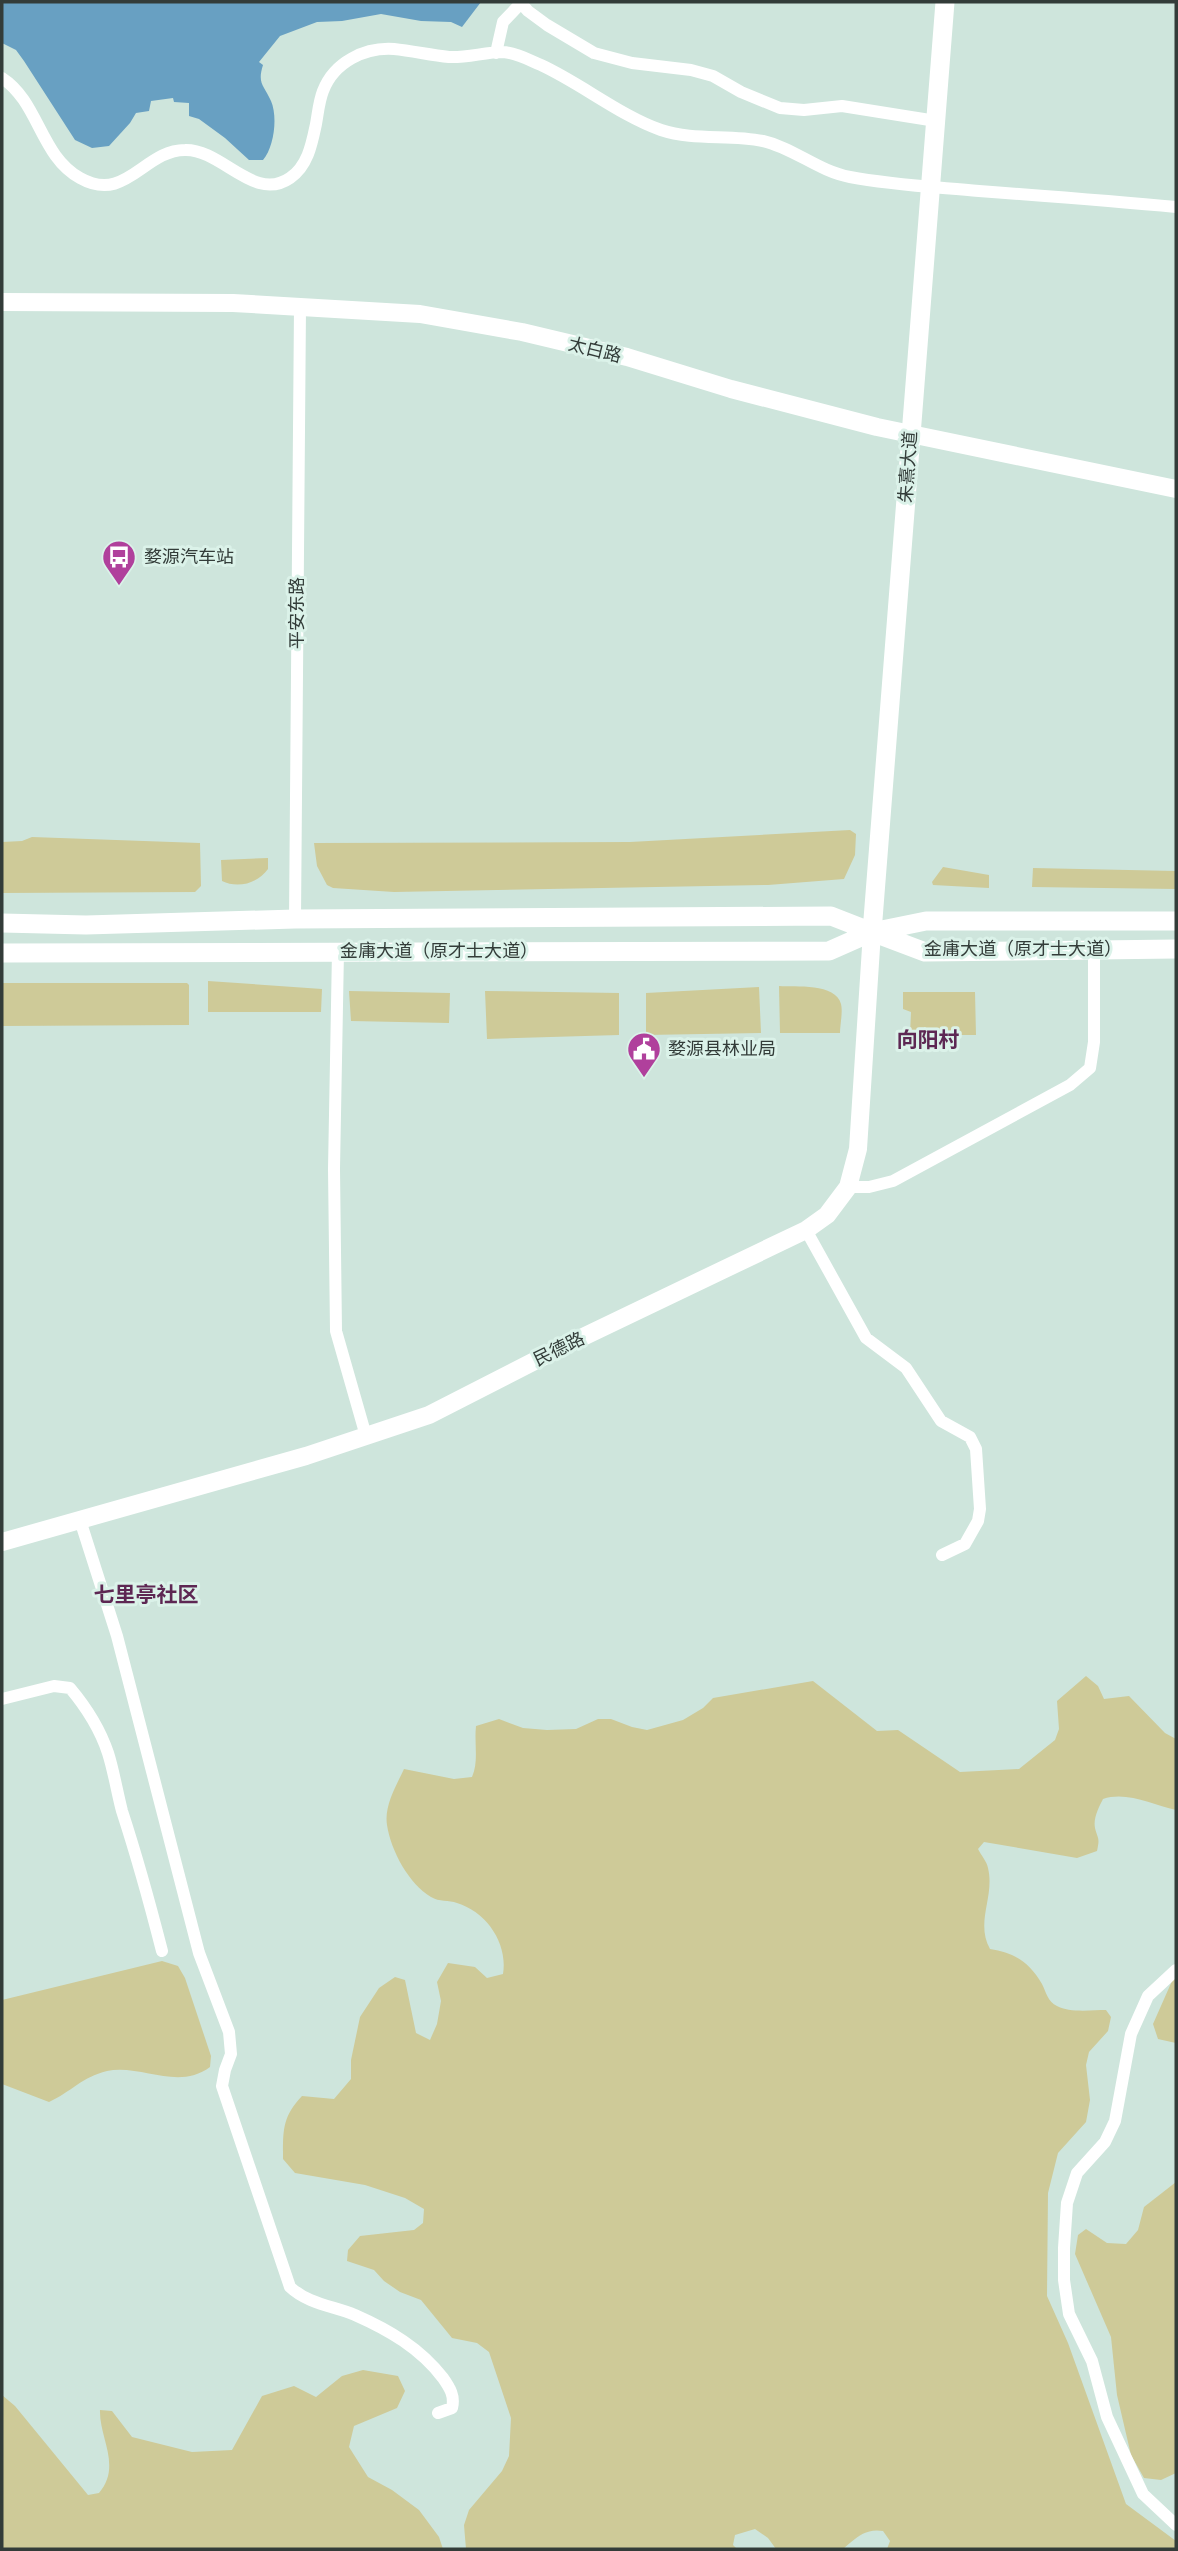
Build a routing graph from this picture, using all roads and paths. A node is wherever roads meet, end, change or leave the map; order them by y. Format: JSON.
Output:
{"nodes":[{"id":1,"x":520,"y":2,"type":"edge"},
{"id":2,"x":945,"y":2,"type":"edge"},
{"id":3,"x":496,"y":53,"type":"junction"},
{"id":4,"x":2,"y":78,"type":"edge"},
{"id":5,"x":936,"y":121,"type":"junction"},
{"id":6,"x":931,"y":187,"type":"junction"},
{"id":7,"x":1176,"y":207,"type":"edge"},
{"id":8,"x":2,"y":302,"type":"edge"},
{"id":9,"x":300,"y":307,"type":"junction"},
{"id":10,"x":910,"y":433,"type":"junction"},
{"id":11,"x":1176,"y":489,"type":"edge"},
{"id":12,"x":295,"y":919,"type":"junction"},
{"id":13,"x":1176,"y":921,"type":"edge"},
{"id":14,"x":2,"y":923,"type":"edge"},
{"id":15,"x":872,"y":932,"type":"junction"},
{"id":16,"x":1176,"y":949,"type":"edge"},
{"id":17,"x":1094,"y":950,"type":"junction"},
{"id":18,"x":338,"y":951,"type":"junction"},
{"id":19,"x":2,"y":953,"type":"edge"},
{"id":20,"x":848,"y":1187,"type":"junction"},
{"id":21,"x":806,"y":1230,"type":"junction"},
{"id":22,"x":366,"y":1436,"type":"junction"},
{"id":23,"x":80,"y":1520,"type":"junction"},
{"id":24,"x":2,"y":1542,"type":"edge"},
{"id":25,"x":942,"y":1555,"type":"dead end"},
{"id":26,"x":2,"y":1699,"type":"edge"},
{"id":27,"x":162,"y":1951,"type":"dead end"},
{"id":28,"x":1176,"y":1970,"type":"edge"},
{"id":29,"x":439,"y":2413,"type":"dead end"},
{"id":30,"x":1176,"y":2525,"type":"edge"}],
"edges":[{"from":1,"to":3,"type":"street"},
{"from":1,"to":5,"type":"street"},
{"from":2,"to":5,"type":"main road","name":"朱熹大道"},
{"from":3,"to":4,"type":"street"},
{"from":3,"to":6,"type":"street"},
{"from":5,"to":6,"type":"main road","name":"朱熹大道"},
{"from":6,"to":7,"type":"street"},
{"from":6,"to":10,"type":"main road","name":"朱熹大道"},
{"from":8,"to":9,"type":"street","name":"太白路"},
{"from":9,"to":10,"type":"street","name":"太白路"},
{"from":9,"to":12,"type":"street","name":"平安东路"},
{"from":10,"to":11,"type":"street","name":"太白路"},
{"from":10,"to":15,"type":"main road","name":"朱熹大道"},
{"from":12,"to":14,"type":"main road","name":"金庸大道（原才士大道）"},
{"from":12,"to":15,"type":"main road","name":"金庸大道（原才士大道）"},
{"from":13,"to":15,"type":"main road","name":"金庸大道（原才士大道）"},
{"from":15,"to":17,"type":"main road","name":"金庸大道（原才士大道）"},
{"from":15,"to":18,"type":"main road","name":"金庸大道（原才士大道）"},
{"from":15,"to":20,"type":"street","name":"民德路"},
{"from":16,"to":17,"type":"main road","name":"金庸大道（原才士大道）"},
{"from":17,"to":20,"type":"street"},
{"from":18,"to":19,"type":"main road","name":"金庸大道（原才士大道）"},
{"from":18,"to":22,"type":"street"},
{"from":20,"to":21,"type":"street","name":"民德路"},
{"from":21,"to":22,"type":"street","name":"民德路"},
{"from":21,"to":25,"type":"street"},
{"from":22,"to":23,"type":"street","name":"民德路"},
{"from":23,"to":24,"type":"street","name":"民德路"},
{"from":23,"to":29,"type":"street"},
{"from":26,"to":27,"type":"street"},
{"from":28,"to":30,"type":"street"}]}
